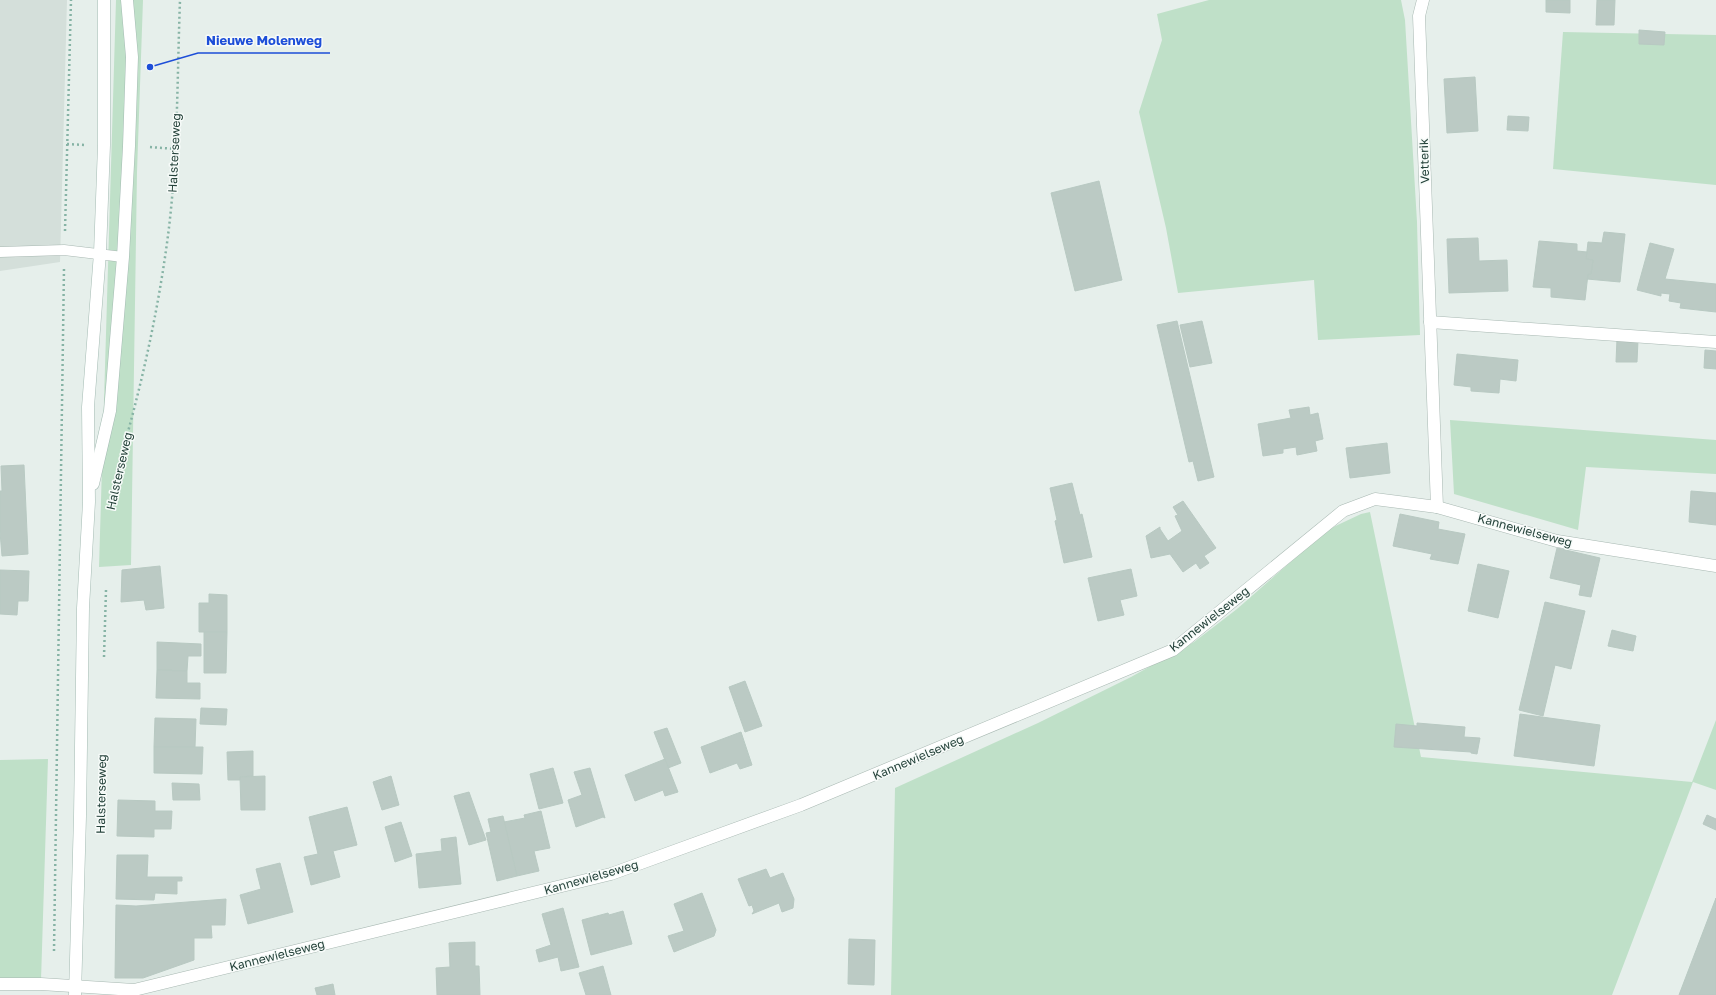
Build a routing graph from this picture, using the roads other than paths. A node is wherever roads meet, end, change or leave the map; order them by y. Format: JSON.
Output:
{"nodes":[{"id":1,"x":104,"y":0,"type":"edge"},
{"id":2,"x":127,"y":0,"type":"edge"},
{"id":3,"x":1423,"y":0,"type":"edge"},
{"id":4,"x":0,"y":252,"type":"edge"},
{"id":5,"x":100,"y":253,"type":"junction"},
{"id":6,"x":123,"y":257,"type":"junction"},
{"id":7,"x":1430,"y":322,"type":"junction"},
{"id":8,"x":1716,"y":342,"type":"edge"},
{"id":9,"x":89,"y":502,"type":"junction"},
{"id":10,"x":1437,"y":507,"type":"junction"},
{"id":11,"x":1716,"y":566,"type":"edge"},
{"id":12,"x":0,"y":984,"type":"edge"},
{"id":13,"x":75,"y":991,"type":"edge"}],
"edges":[{"from":1,"to":5,"type":"street","name":"Halsterseweg"},
{"from":2,"to":6,"type":"street","name":"Halsterseweg"},
{"from":3,"to":7,"type":"street","name":"Vetterik"},
{"from":4,"to":5,"type":"lane"},
{"from":5,"to":6,"type":"lane"},
{"from":5,"to":9,"type":"street","name":"Halsterseweg"},
{"from":6,"to":9,"type":"street","name":"Halsterseweg"},
{"from":7,"to":8,"type":"street"},
{"from":7,"to":10,"type":"street","name":"Vetterik"},
{"from":9,"to":13,"type":"street","name":"Halsterseweg"},
{"from":10,"to":11,"type":"street","name":"Kannewielseweg"},
{"from":10,"to":13,"type":"street","name":"Kannewielseweg"},
{"from":12,"to":13,"type":"street","name":"Kannewielseweg"}]}
